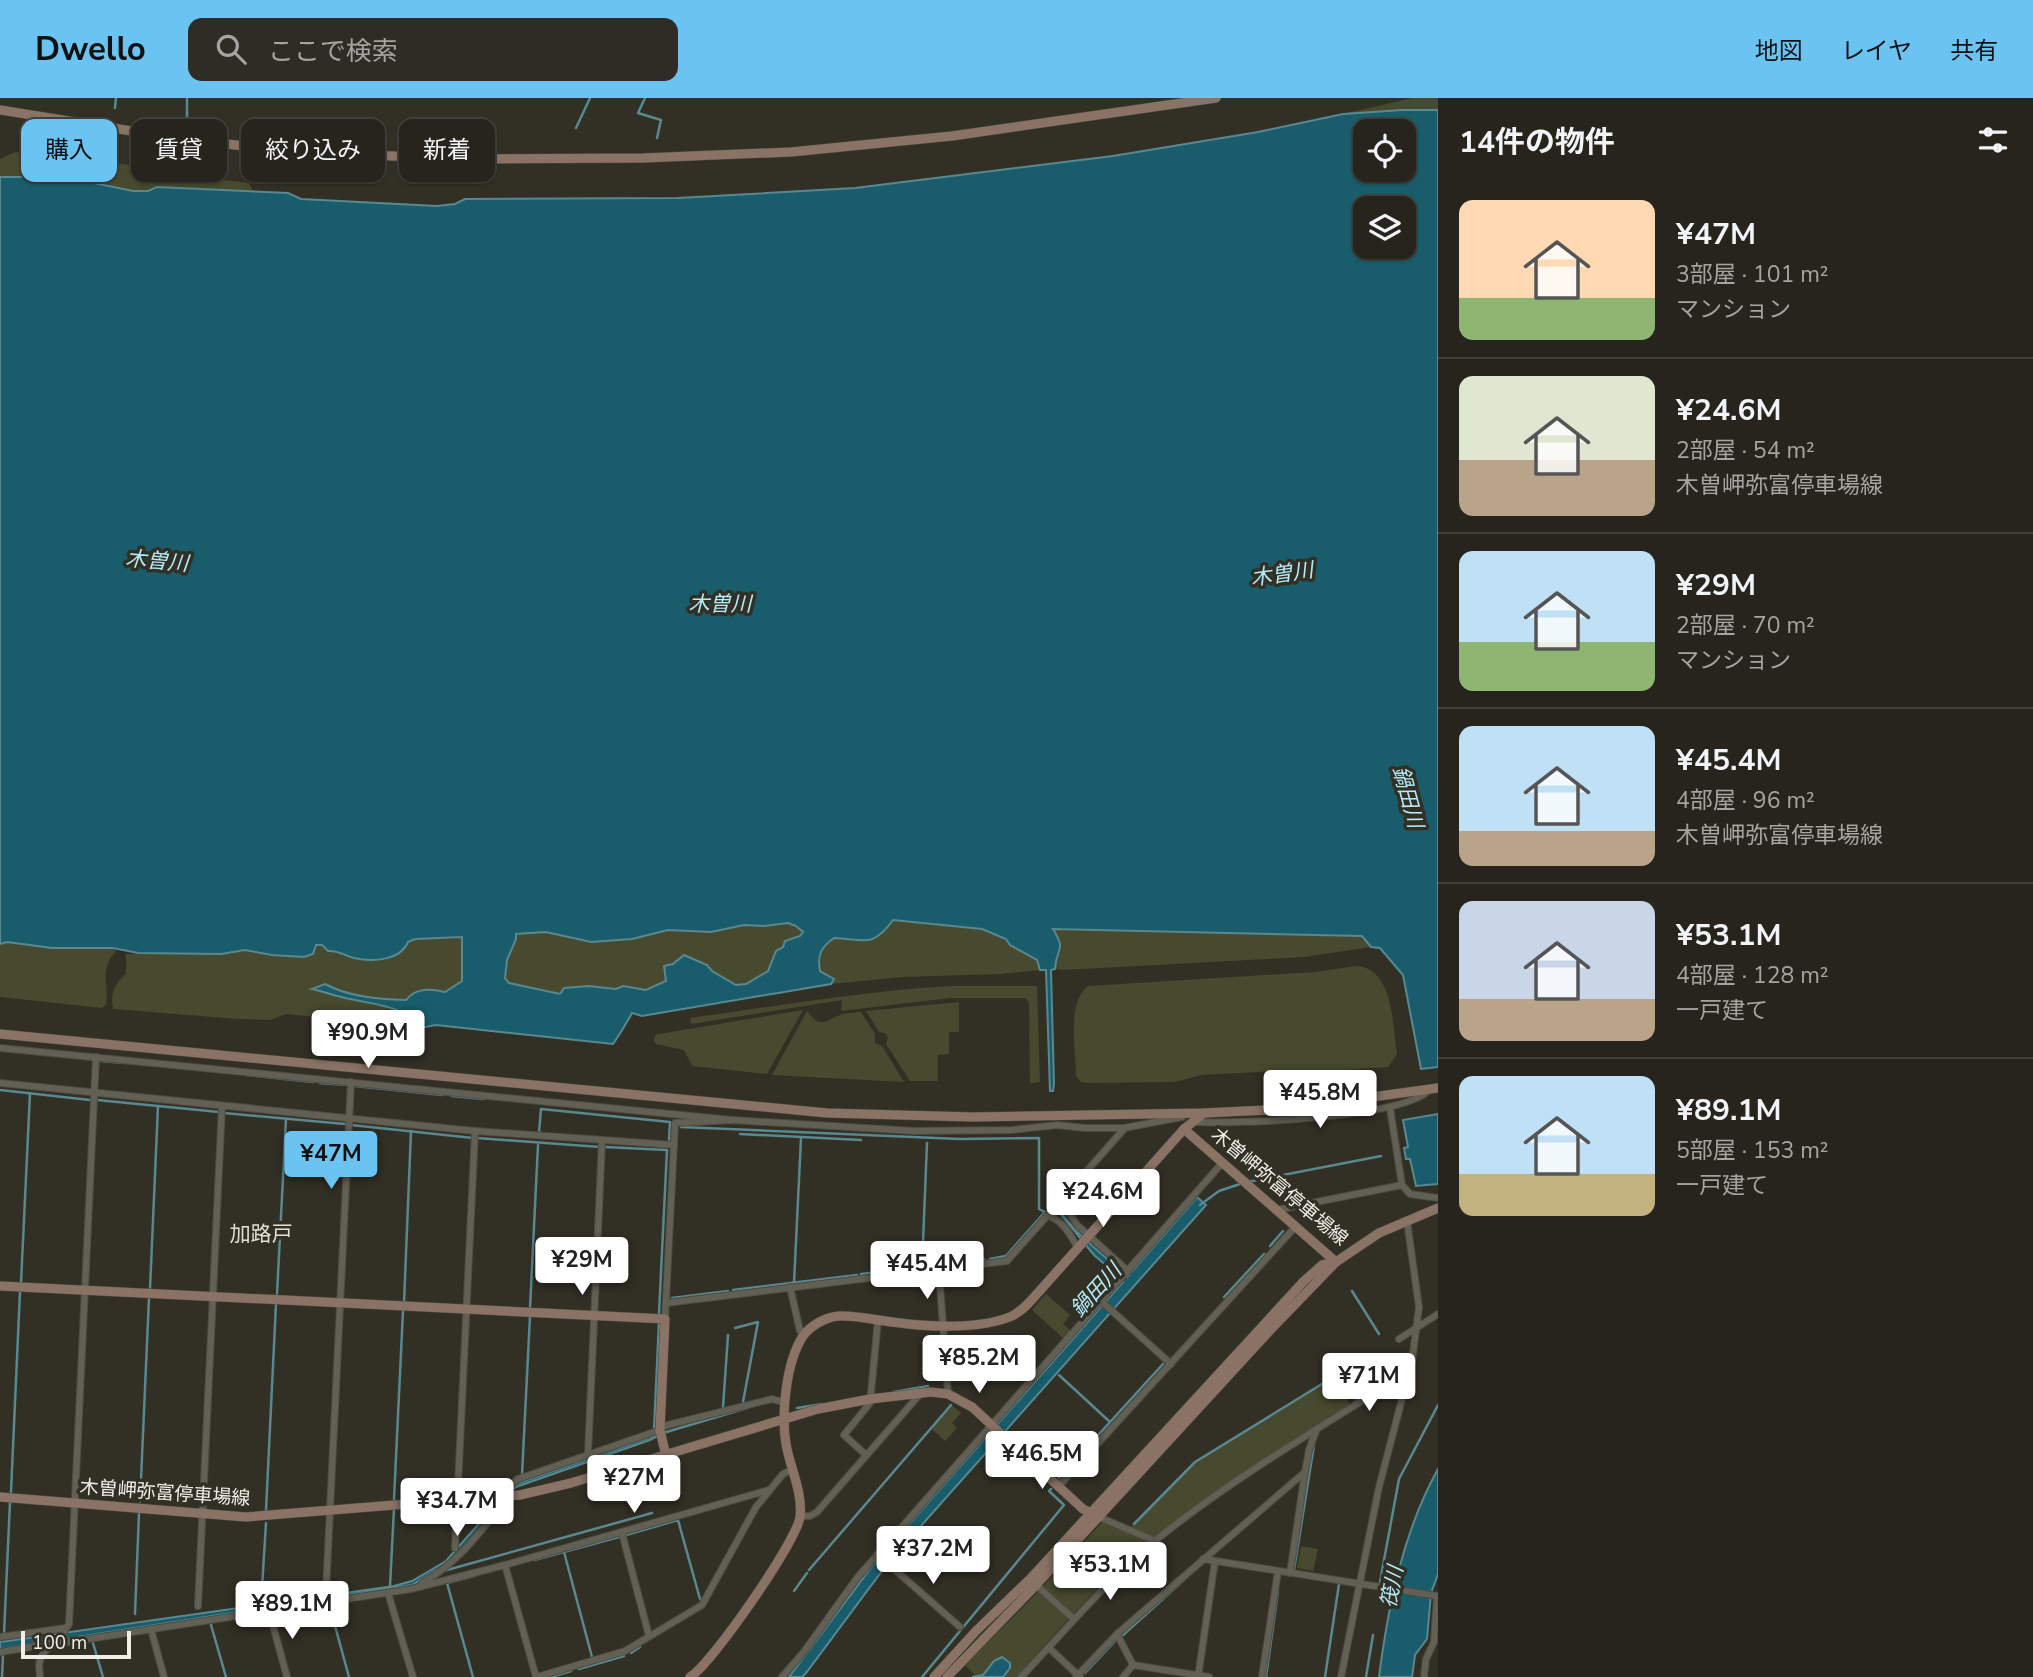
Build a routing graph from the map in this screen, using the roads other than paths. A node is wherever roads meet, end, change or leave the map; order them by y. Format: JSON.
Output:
{"nodes":[{"id":1,"x":1216,"y":98,"type":"edge"},
{"id":2,"x":0,"y":110,"type":"edge"},
{"id":3,"x":0,"y":1034,"type":"edge"},
{"id":4,"x":0,"y":1048,"type":"edge"},
{"id":5,"x":96,"y":1057,"type":"junction"},
{"id":6,"x":351,"y":1082,"type":"junction"},
{"id":7,"x":0,"y":1083,"type":"edge"},
{"id":8,"x":1434,"y":1089,"type":"edge"},
{"id":9,"x":93,"y":1093,"type":"junction"},
{"id":10,"x":222,"y":1106,"type":"junction"},
{"id":11,"x":1390,"y":1108,"type":"junction"},
{"id":12,"x":1204,"y":1113,"type":"junction"},
{"id":13,"x":349,"y":1118,"type":"junction"},
{"id":14,"x":732,"y":1120,"type":"junction"},
{"id":15,"x":1195,"y":1122,"type":"junction"},
{"id":16,"x":1124,"y":1128,"type":"junction"},
{"id":17,"x":1184,"y":1129,"type":"junction"},
{"id":18,"x":475,"y":1131,"type":"junction"},
{"id":19,"x":603,"y":1141,"type":"junction"},
{"id":20,"x":674,"y":1145,"type":"junction"},
{"id":21,"x":1223,"y":1162,"type":"junction"},
{"id":22,"x":1402,"y":1185,"type":"junction"},
{"id":23,"x":1438,"y":1198,"type":"edge"},
{"id":24,"x":1058,"y":1205,"type":"junction"},
{"id":25,"x":1438,"y":1208,"type":"edge"},
{"id":26,"x":1276,"y":1210,"type":"junction"},
{"id":27,"x":1048,"y":1216,"type":"junction"},
{"id":28,"x":1407,"y":1220,"type":"junction"},
{"id":29,"x":1296,"y":1226,"type":"junction"},
{"id":30,"x":1084,"y":1242,"type":"junction"},
{"id":31,"x":1336,"y":1262,"type":"junction"},
{"id":32,"x":933,"y":1270,"type":"junction"},
{"id":33,"x":1126,"y":1272,"type":"junction"},
{"id":34,"x":0,"y":1286,"type":"edge"},
{"id":35,"x":790,"y":1287,"type":"junction"},
{"id":36,"x":85,"y":1290,"type":"junction"},
{"id":37,"x":213,"y":1297,"type":"junction"},
{"id":38,"x":340,"y":1302,"type":"junction"},
{"id":39,"x":1102,"y":1302,"type":"junction"},
{"id":40,"x":666,"y":1303,"type":"junction"},
{"id":41,"x":467,"y":1309,"type":"junction"},
{"id":42,"x":1438,"y":1314,"type":"edge"},
{"id":43,"x":594,"y":1315,"type":"junction"},
{"id":44,"x":665,"y":1319,"type":"junction"},
{"id":45,"x":878,"y":1320,"type":"junction"},
{"id":46,"x":942,"y":1326,"type":"junction"},
{"id":47,"x":1415,"y":1329,"type":"junction"},
{"id":48,"x":805,"y":1334,"type":"junction"},
{"id":49,"x":1399,"y":1339,"type":"dead end"},
{"id":50,"x":1171,"y":1364,"type":"junction"},
{"id":51,"x":1408,"y":1372,"type":"junction"},
{"id":52,"x":921,"y":1393,"type":"junction"},
{"id":53,"x":948,"y":1394,"type":"junction"},
{"id":54,"x":870,"y":1399,"type":"junction"},
{"id":55,"x":786,"y":1402,"type":"junction"},
{"id":56,"x":785,"y":1419,"type":"junction"},
{"id":57,"x":991,"y":1425,"type":"junction"},
{"id":58,"x":1316,"y":1431,"type":"junction"},
{"id":59,"x":661,"y":1432,"type":"junction"},
{"id":60,"x":588,"y":1454,"type":"junction"},
{"id":61,"x":866,"y":1455,"type":"junction"},
{"id":62,"x":666,"y":1456,"type":"junction"},
{"id":63,"x":793,"y":1469,"type":"junction"},
{"id":64,"x":1305,"y":1472,"type":"junction"},
{"id":65,"x":1059,"y":1486,"type":"junction"},
{"id":66,"x":769,"y":1490,"type":"junction"},
{"id":67,"x":503,"y":1496,"type":"junction"},
{"id":68,"x":0,"y":1497,"type":"edge"},
{"id":69,"x":458,"y":1499,"type":"junction"},
{"id":70,"x":75,"y":1504,"type":"junction"},
{"id":71,"x":330,"y":1510,"type":"junction"},
{"id":72,"x":202,"y":1514,"type":"junction"},
{"id":73,"x":1095,"y":1515,"type":"junction"},
{"id":74,"x":800,"y":1516,"type":"junction"},
{"id":75,"x":622,"y":1533,"type":"junction"},
{"id":76,"x":1155,"y":1541,"type":"junction"},
{"id":77,"x":455,"y":1548,"type":"dead end"},
{"id":78,"x":879,"y":1555,"type":"junction"},
{"id":79,"x":1203,"y":1559,"type":"junction"},
{"id":80,"x":1216,"y":1561,"type":"junction"},
{"id":81,"x":505,"y":1565,"type":"junction"},
{"id":82,"x":1278,"y":1571,"type":"junction"},
{"id":83,"x":1290,"y":1573,"type":"junction"},
{"id":84,"x":1359,"y":1584,"type":"junction"},
{"id":85,"x":1037,"y":1585,"type":"junction"},
{"id":86,"x":411,"y":1589,"type":"junction"},
{"id":87,"x":326,"y":1591,"type":"dead end"},
{"id":88,"x":388,"y":1593,"type":"junction"},
{"id":89,"x":1436,"y":1596,"type":"edge"},
{"id":90,"x":198,"y":1606,"type":"dead end"},
{"id":91,"x":270,"y":1611,"type":"junction"},
{"id":92,"x":1074,"y":1619,"type":"junction"},
{"id":93,"x":960,"y":1627,"type":"dead end"},
{"id":94,"x":66,"y":1628,"type":"junction"},
{"id":95,"x":151,"y":1629,"type":"junction"},
{"id":96,"x":1117,"y":1634,"type":"junction"},
{"id":97,"x":649,"y":1636,"type":"junction"},
{"id":98,"x":0,"y":1637,"type":"edge"},
{"id":99,"x":55,"y":1644,"type":"junction"},
{"id":100,"x":1049,"y":1647,"type":"junction"},
{"id":101,"x":0,"y":1652,"type":"edge"},
{"id":102,"x":1133,"y":1665,"type":"junction"},
{"id":103,"x":1078,"y":1676,"type":"edge"},
{"id":104,"x":1198,"y":1676,"type":"edge"},
{"id":105,"x":40,"y":1677,"type":"edge"},
{"id":106,"x":164,"y":1677,"type":"edge"},
{"id":107,"x":287,"y":1677,"type":"edge"},
{"id":108,"x":413,"y":1677,"type":"edge"},
{"id":109,"x":537,"y":1677,"type":"edge"},
{"id":110,"x":690,"y":1677,"type":"edge"},
{"id":111,"x":782,"y":1677,"type":"edge"},
{"id":112,"x":934,"y":1677,"type":"edge"},
{"id":113,"x":947,"y":1677,"type":"edge"},
{"id":114,"x":1021,"y":1677,"type":"edge"},
{"id":115,"x":1123,"y":1677,"type":"edge"},
{"id":116,"x":1209,"y":1677,"type":"edge"},
{"id":117,"x":1262,"y":1677,"type":"edge"},
{"id":118,"x":1341,"y":1677,"type":"edge"},
{"id":119,"x":1424,"y":1677,"type":"edge"}],
"edges":[{"from":1,"to":2,"type":"street"},
{"from":3,"to":12,"type":"street"},
{"from":4,"to":5,"type":"street"},
{"from":5,"to":6,"type":"street"},
{"from":5,"to":9,"type":"street"},
{"from":6,"to":13,"type":"street"},
{"from":6,"to":14,"type":"street"},
{"from":7,"to":9,"type":"street"},
{"from":8,"to":11,"type":"street"},
{"from":8,"to":12,"type":"street"},
{"from":9,"to":10,"type":"street"},
{"from":9,"to":36,"type":"street"},
{"from":10,"to":13,"type":"street"},
{"from":10,"to":37,"type":"street"},
{"from":11,"to":15,"type":"street"},
{"from":11,"to":22,"type":"street"},
{"from":12,"to":15,"type":"street"},
{"from":12,"to":16,"type":"street"},
{"from":13,"to":18,"type":"street"},
{"from":13,"to":38,"type":"street"},
{"from":14,"to":16,"type":"street"},
{"from":14,"to":20,"type":"street"},
{"from":15,"to":17,"type":"street"},
{"from":16,"to":24,"type":"street"},
{"from":17,"to":21,"type":"street","name":"木曽岬弥富停車場線"},
{"from":17,"to":30,"type":"street","name":"木曽岬弥富停車場線"},
{"from":18,"to":19,"type":"street"},
{"from":18,"to":41,"type":"street"},
{"from":19,"to":20,"type":"street"},
{"from":19,"to":43,"type":"street"},
{"from":20,"to":40,"type":"street"},
{"from":21,"to":26,"type":"street","name":"木曽岬弥富停車場線"},
{"from":21,"to":33,"type":"street"},
{"from":22,"to":23,"type":"street"},
{"from":22,"to":26,"type":"street"},
{"from":24,"to":27,"type":"street"},
{"from":24,"to":30,"type":"street"},
{"from":25,"to":28,"type":"street","name":"木曽岬弥富停車場線"},
{"from":26,"to":29,"type":"street","name":"木曽岬弥富停車場線"},
{"from":27,"to":30,"type":"street"},
{"from":27,"to":32,"type":"street"},
{"from":28,"to":31,"type":"street","name":"木曽岬弥富停車場線"},
{"from":28,"to":47,"type":"street"},
{"from":29,"to":31,"type":"street","name":"木曽岬弥富停車場線"},
{"from":29,"to":50,"type":"street"},
{"from":30,"to":33,"type":"street"},
{"from":30,"to":46,"type":"street","name":"木曽岬弥富停車場線"},
{"from":31,"to":73,"type":"street"},
{"from":32,"to":35,"type":"street"},
{"from":32,"to":46,"type":"street"},
{"from":33,"to":39,"type":"street"},
{"from":34,"to":36,"type":"street"},
{"from":35,"to":40,"type":"street"},
{"from":35,"to":48,"type":"street"},
{"from":36,"to":37,"type":"street"},
{"from":36,"to":70,"type":"street"},
{"from":37,"to":38,"type":"street"},
{"from":37,"to":72,"type":"street"},
{"from":38,"to":41,"type":"street"},
{"from":38,"to":71,"type":"street"},
{"from":39,"to":50,"type":"street"},
{"from":39,"to":57,"type":"street"},
{"from":40,"to":44,"type":"street"},
{"from":41,"to":43,"type":"street"},
{"from":41,"to":69,"type":"street"},
{"from":42,"to":47,"type":"street"},
{"from":43,"to":44,"type":"street"},
{"from":43,"to":60,"type":"street"},
{"from":44,"to":59,"type":"street"},
{"from":45,"to":46,"type":"street","name":"木曽岬弥富停車場線"},
{"from":45,"to":48,"type":"street","name":"木曽岬弥富停車場線"},
{"from":45,"to":54,"type":"street"},
{"from":46,"to":53,"type":"street"},
{"from":47,"to":49,"type":"street"},
{"from":47,"to":51,"type":"street"},
{"from":48,"to":55,"type":"street"},
{"from":50,"to":65,"type":"street"},
{"from":51,"to":58,"type":"street"},
{"from":51,"to":84,"type":"street"},
{"from":52,"to":53,"type":"street","name":"木曽岬弥富停車場線"},
{"from":52,"to":54,"type":"street","name":"木曽岬弥富停車場線"},
{"from":52,"to":61,"type":"street"},
{"from":53,"to":57,"type":"street"},
{"from":54,"to":56,"type":"street","name":"木曽岬弥富停車場線"},
{"from":54,"to":61,"type":"street"},
{"from":55,"to":56,"type":"street"},
{"from":55,"to":59,"type":"street"},
{"from":56,"to":62,"type":"street","name":"木曽岬弥富停車場線"},
{"from":56,"to":63,"type":"street"},
{"from":57,"to":65,"type":"street"},
{"from":57,"to":78,"type":"street"},
{"from":58,"to":64,"type":"street"},
{"from":58,"to":76,"type":"street"},
{"from":59,"to":60,"type":"street"},
{"from":59,"to":62,"type":"street"},
{"from":60,"to":67,"type":"street"},
{"from":61,"to":74,"type":"street"},
{"from":62,"to":67,"type":"street","name":"木曽岬弥富停車場線"},
{"from":63,"to":66,"type":"street"},
{"from":63,"to":74,"type":"street"},
{"from":64,"to":79,"type":"street"},
{"from":64,"to":83,"type":"street"},
{"from":65,"to":73,"type":"street"},
{"from":66,"to":75,"type":"street"},
{"from":66,"to":97,"type":"street"},
{"from":67,"to":69,"type":"street","name":"木曽岬弥富停車場線"},
{"from":67,"to":86,"type":"street"},
{"from":68,"to":70,"type":"street","name":"木曽岬弥富停車場線"},
{"from":69,"to":71,"type":"street","name":"木曽岬弥富停車場線"},
{"from":69,"to":77,"type":"street"},
{"from":70,"to":72,"type":"street","name":"木曽岬弥富停車場線"},
{"from":70,"to":94,"type":"street"},
{"from":71,"to":72,"type":"street","name":"木曽岬弥富停車場線"},
{"from":71,"to":87,"type":"street"},
{"from":72,"to":90,"type":"street"},
{"from":73,"to":76,"type":"street"},
{"from":73,"to":85,"type":"street"},
{"from":73,"to":112,"type":"street"},
{"from":74,"to":110,"type":"street"},
{"from":75,"to":81,"type":"street"},
{"from":75,"to":97,"type":"street"},
{"from":76,"to":92,"type":"street"},
{"from":78,"to":93,"type":"street"},
{"from":78,"to":111,"type":"street"},
{"from":79,"to":80,"type":"street"},
{"from":79,"to":96,"type":"street"},
{"from":80,"to":82,"type":"street"},
{"from":80,"to":104,"type":"street"},
{"from":81,"to":86,"type":"street"},
{"from":81,"to":109,"type":"street"},
{"from":82,"to":83,"type":"street"},
{"from":82,"to":117,"type":"street"},
{"from":83,"to":84,"type":"street"},
{"from":84,"to":89,"type":"street"},
{"from":84,"to":118,"type":"street"},
{"from":85,"to":92,"type":"street"},
{"from":85,"to":113,"type":"street"},
{"from":86,"to":88,"type":"street"},
{"from":88,"to":91,"type":"street"},
{"from":88,"to":108,"type":"street"},
{"from":89,"to":119,"type":"street"},
{"from":91,"to":95,"type":"street"},
{"from":91,"to":107,"type":"street"},
{"from":92,"to":100,"type":"street"},
{"from":94,"to":98,"type":"street"},
{"from":94,"to":99,"type":"street"},
{"from":95,"to":99,"type":"street"},
{"from":95,"to":106,"type":"street"},
{"from":96,"to":102,"type":"street"},
{"from":96,"to":103,"type":"street"},
{"from":97,"to":109,"type":"street"},
{"from":99,"to":101,"type":"street"},
{"from":99,"to":105,"type":"street"},
{"from":100,"to":103,"type":"street"},
{"from":100,"to":114,"type":"street"},
{"from":102,"to":104,"type":"street"},
{"from":102,"to":115,"type":"street"},
{"from":104,"to":116,"type":"street"}]}
